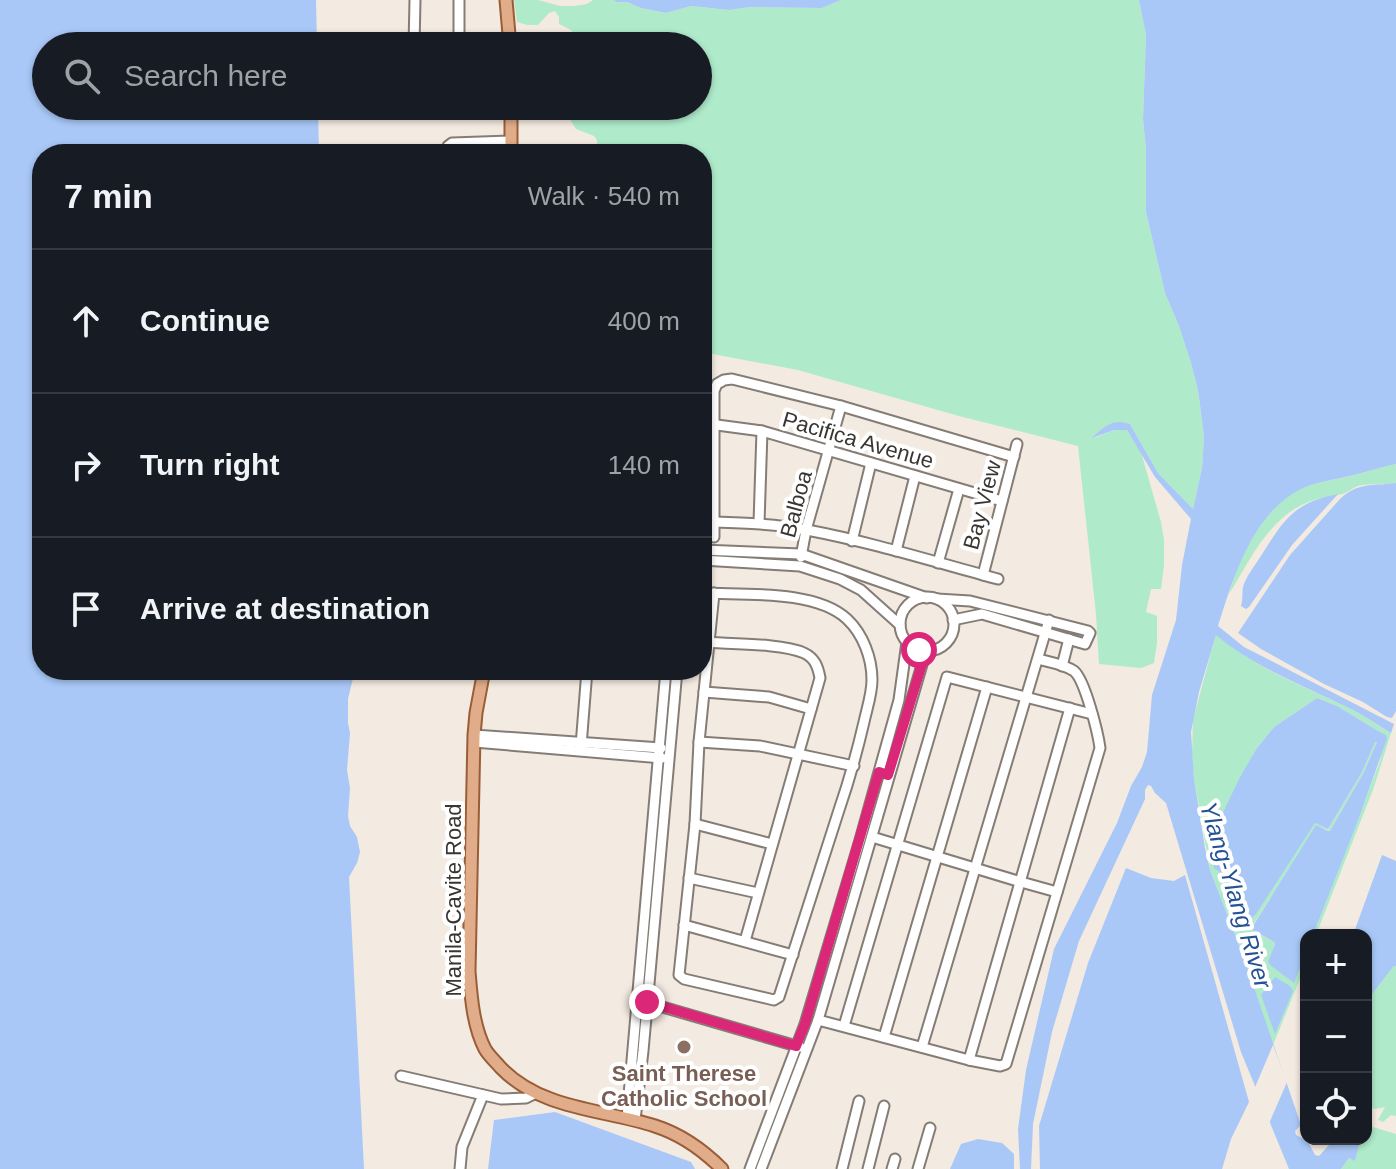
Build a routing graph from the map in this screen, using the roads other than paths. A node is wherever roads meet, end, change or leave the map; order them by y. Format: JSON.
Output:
{"nodes":[{"id":1,"x":415,"y":0,"type":"edge"},
{"id":2,"x":459,"y":0,"type":"edge"},
{"id":3,"x":506,"y":0,"type":"edge"},
{"id":4,"x":414,"y":32,"type":"edge"},
{"id":5,"x":459,"y":32,"type":"edge"},
{"id":6,"x":509,"y":32,"type":"edge"},
{"id":7,"x":511,"y":120,"type":"edge"},
{"id":8,"x":511,"y":141,"type":"joint"},
{"id":9,"x":452,"y":144,"type":"edge"},
{"id":10,"x":841,"y":406,"type":"junction"},
{"id":11,"x":712,"y":424,"type":"edge"},
{"id":12,"x":715,"y":424,"type":"junction"},
{"id":13,"x":762,"y":431,"type":"junction"},
{"id":14,"x":1017,"y":444,"type":"dead end"},
{"id":15,"x":829,"y":450,"type":"junction"},
{"id":16,"x":1014,"y":457,"type":"junction"},
{"id":17,"x":871,"y":463,"type":"junction"},
{"id":18,"x":915,"y":476,"type":"junction"},
{"id":19,"x":959,"y":489,"type":"junction"},
{"id":20,"x":1002,"y":501,"type":"junction"},
{"id":21,"x":714,"y":522,"type":"junction"},
{"id":22,"x":759,"y":523,"type":"junction"},
{"id":23,"x":806,"y":530,"type":"junction"},
{"id":24,"x":714,"y":537,"type":"dead end"},
{"id":25,"x":852,"y":541,"type":"junction"},
{"id":26,"x":712,"y":550,"type":"edge"},
{"id":27,"x":896,"y":551,"type":"junction"},
{"id":28,"x":801,"y":554,"type":"junction"},
{"id":29,"x":712,"y":561,"type":"edge"},
{"id":30,"x":938,"y":563,"type":"junction"},
{"id":31,"x":800,"y":566,"type":"junction"},
{"id":32,"x":983,"y":575,"type":"junction"},
{"id":33,"x":998,"y":579,"type":"dead end"},
{"id":34,"x":712,"y":593,"type":"edge"},
{"id":35,"x":932,"y":598,"type":"junction"},
{"id":36,"x":953,"y":620,"type":"junction"},
{"id":37,"x":1049,"y":620,"type":"junction"},
{"id":38,"x":900,"y":625,"type":"junction"},
{"id":39,"x":1046,"y":632,"type":"junction"},
{"id":40,"x":1069,"y":639,"type":"junction"},
{"id":41,"x":712,"y":642,"type":"edge"},
{"id":42,"x":907,"y":642,"type":"junction"},
{"id":43,"x":926,"y":651,"type":"junction"},
{"id":44,"x":1038,"y":659,"type":"junction"},
{"id":45,"x":1062,"y":666,"type":"junction"},
{"id":46,"x":482,"y":680,"type":"edge"},
{"id":47,"x":586,"y":680,"type":"edge"},
{"id":48,"x":666,"y":680,"type":"edge"},
{"id":49,"x":675,"y":680,"type":"edge"},
{"id":50,"x":704,"y":680,"type":"edge"},
{"id":51,"x":987,"y":687,"type":"junction"},
{"id":52,"x":704,"y":692,"type":"junction"},
{"id":53,"x":1027,"y":698,"type":"junction"},
{"id":54,"x":1070,"y":708,"type":"junction"},
{"id":55,"x":811,"y":709,"type":"junction"},
{"id":56,"x":1092,"y":714,"type":"junction"},
{"id":57,"x":474,"y":738,"type":"junction"},
{"id":58,"x":699,"y":742,"type":"junction"},
{"id":59,"x":581,"y":746,"type":"junction"},
{"id":60,"x":663,"y":753,"type":"junction"},
{"id":61,"x":799,"y":755,"type":"junction"},
{"id":62,"x":854,"y":766,"type":"junction"},
{"id":63,"x":884,"y":774,"type":"junction"},
{"id":64,"x":695,"y":824,"type":"junction"},
{"id":65,"x":872,"y":837,"type":"junction"},
{"id":66,"x":772,"y":844,"type":"junction"},
{"id":67,"x":898,"y":845,"type":"junction"},
{"id":68,"x":938,"y":857,"type":"junction"},
{"id":69,"x":976,"y":869,"type":"junction"},
{"id":70,"x":689,"y":878,"type":"junction"},
{"id":71,"x":1021,"y":882,"type":"junction"},
{"id":72,"x":1057,"y":892,"type":"junction"},
{"id":73,"x":758,"y":893,"type":"junction"},
{"id":74,"x":684,"y":925,"type":"junction"},
{"id":75,"x":745,"y":941,"type":"junction"},
{"id":76,"x":793,"y":955,"type":"junction"},
{"id":77,"x":643,"y":1001,"type":"junction"},
{"id":78,"x":818,"y":1020,"type":"junction"},
{"id":79,"x":844,"y":1026,"type":"junction"},
{"id":80,"x":884,"y":1037,"type":"junction"},
{"id":81,"x":796,"y":1046,"type":"junction"},
{"id":82,"x":922,"y":1047,"type":"junction"},
{"id":83,"x":806,"y":1050,"type":"junction"},
{"id":84,"x":969,"y":1060,"type":"junction"},
{"id":85,"x":401,"y":1076,"type":"dead end"},
{"id":86,"x":536,"y":1093,"type":"junction"},
{"id":87,"x":483,"y":1095,"type":"junction"},
{"id":88,"x":859,"y":1101,"type":"dead end"},
{"id":89,"x":884,"y":1106,"type":"dead end"},
{"id":90,"x":631,"y":1119,"type":"junction"},
{"id":91,"x":930,"y":1128,"type":"dead end"},
{"id":92,"x":460,"y":1169,"type":"edge"},
{"id":93,"x":722,"y":1169,"type":"edge"},
{"id":94,"x":750,"y":1169,"type":"edge"},
{"id":95,"x":761,"y":1169,"type":"edge"},
{"id":96,"x":842,"y":1169,"type":"edge"},
{"id":97,"x":868,"y":1169,"type":"edge"},
{"id":98,"x":918,"y":1169,"type":"edge"}],
"edges":[{"from":1,"to":4,"type":"street"},
{"from":2,"to":5,"type":"street"},
{"from":3,"to":6,"type":"main road"},
{"from":7,"to":8,"type":"main road"},
{"from":8,"to":9,"type":"street"},
{"from":10,"to":12,"type":"street"},
{"from":10,"to":15,"type":"street","name":"Balboa"},
{"from":10,"to":16,"type":"street"},
{"from":11,"to":12,"type":"street","name":"Pacifica Avenue"},
{"from":12,"to":13,"type":"street","name":"Pacifica Avenue"},
{"from":12,"to":21,"type":"street"},
{"from":13,"to":15,"type":"street","name":"Pacifica Avenue"},
{"from":13,"to":22,"type":"street"},
{"from":14,"to":16,"type":"street","name":"Bay View"},
{"from":15,"to":17,"type":"street","name":"Pacifica Avenue"},
{"from":15,"to":23,"type":"street","name":"Balboa"},
{"from":16,"to":20,"type":"street","name":"Bay View"},
{"from":17,"to":18,"type":"street","name":"Pacifica Avenue"},
{"from":17,"to":25,"type":"street"},
{"from":18,"to":19,"type":"street","name":"Pacifica Avenue"},
{"from":18,"to":27,"type":"street"},
{"from":19,"to":20,"type":"street","name":"Pacifica Avenue"},
{"from":19,"to":30,"type":"street"},
{"from":20,"to":32,"type":"street","name":"Bay View"},
{"from":21,"to":22,"type":"street"},
{"from":21,"to":24,"type":"street"},
{"from":22,"to":23,"type":"street"},
{"from":23,"to":25,"type":"street"},
{"from":23,"to":28,"type":"street","name":"Balboa"},
{"from":25,"to":27,"type":"street"},
{"from":26,"to":28,"type":"street"},
{"from":27,"to":30,"type":"street"},
{"from":28,"to":31,"type":"street","name":"Balboa"},
{"from":28,"to":35,"type":"street"},
{"from":29,"to":31,"type":"street"},
{"from":30,"to":32,"type":"street"},
{"from":31,"to":38,"type":"street"},
{"from":32,"to":33,"type":"street"},
{"from":34,"to":62,"type":"street"},
{"from":35,"to":36,"type":"street"},
{"from":35,"to":37,"type":"street"},
{"from":35,"to":38,"type":"street"},
{"from":36,"to":39,"type":"street"},
{"from":36,"to":43,"type":"street"},
{"from":37,"to":39,"type":"street"},
{"from":37,"to":40,"type":"street"},
{"from":38,"to":42,"type":"street"},
{"from":39,"to":40,"type":"street"},
{"from":39,"to":44,"type":"street"},
{"from":40,"to":45,"type":"street"},
{"from":41,"to":55,"type":"street"},
{"from":42,"to":43,"type":"street"},
{"from":42,"to":63,"type":"street"},
{"from":43,"to":63,"type":"street"},
{"from":44,"to":45,"type":"street"},
{"from":44,"to":53,"type":"street"},
{"from":45,"to":56,"type":"street"},
{"from":46,"to":57,"type":"main road","name":"Manila-Cavite Road"},
{"from":47,"to":59,"type":"street"},
{"from":48,"to":60,"type":"street"},
{"from":49,"to":60,"type":"street"},
{"from":50,"to":52,"type":"street"},
{"from":51,"to":53,"type":"street"},
{"from":51,"to":67,"type":"street"},
{"from":51,"to":68,"type":"street"},
{"from":52,"to":55,"type":"street"},
{"from":52,"to":58,"type":"street"},
{"from":53,"to":54,"type":"street"},
{"from":53,"to":69,"type":"street"},
{"from":54,"to":56,"type":"street"},
{"from":54,"to":71,"type":"street"},
{"from":55,"to":61,"type":"street"},
{"from":56,"to":72,"type":"street"},
{"from":57,"to":59,"type":"street"},
{"from":57,"to":86,"type":"main road","name":"Manila-Cavite Road"},
{"from":58,"to":61,"type":"street"},
{"from":58,"to":64,"type":"street"},
{"from":59,"to":60,"type":"street"},
{"from":60,"to":77,"type":"street"},
{"from":61,"to":62,"type":"street"},
{"from":61,"to":66,"type":"street"},
{"from":62,"to":76,"type":"street"},
{"from":63,"to":65,"type":"street"},
{"from":63,"to":81,"type":"street"},
{"from":64,"to":66,"type":"street"},
{"from":64,"to":70,"type":"street"},
{"from":65,"to":67,"type":"street"},
{"from":65,"to":78,"type":"street"},
{"from":66,"to":73,"type":"street"},
{"from":67,"to":68,"type":"street"},
{"from":67,"to":79,"type":"street"},
{"from":68,"to":69,"type":"street"},
{"from":68,"to":80,"type":"street"},
{"from":69,"to":71,"type":"street"},
{"from":69,"to":82,"type":"street"},
{"from":70,"to":73,"type":"street"},
{"from":70,"to":74,"type":"street"},
{"from":71,"to":72,"type":"street"},
{"from":71,"to":84,"type":"street"},
{"from":72,"to":84,"type":"street"},
{"from":73,"to":75,"type":"street"},
{"from":74,"to":75,"type":"street"},
{"from":74,"to":76,"type":"street"},
{"from":75,"to":76,"type":"street"},
{"from":77,"to":81,"type":"street"},
{"from":77,"to":90,"type":"street"},
{"from":78,"to":79,"type":"street"},
{"from":78,"to":83,"type":"street"},
{"from":79,"to":80,"type":"street"},
{"from":80,"to":82,"type":"street"},
{"from":81,"to":83,"type":"street"},
{"from":81,"to":94,"type":"street"},
{"from":82,"to":84,"type":"street"},
{"from":83,"to":95,"type":"street"},
{"from":85,"to":87,"type":"street"},
{"from":86,"to":87,"type":"street"},
{"from":86,"to":90,"type":"main road","name":"Manila-Cavite Road"},
{"from":87,"to":92,"type":"street"},
{"from":88,"to":96,"type":"street"},
{"from":89,"to":97,"type":"street"},
{"from":90,"to":93,"type":"main road","name":"Manila-Cavite Road"},
{"from":91,"to":98,"type":"street"}]}
